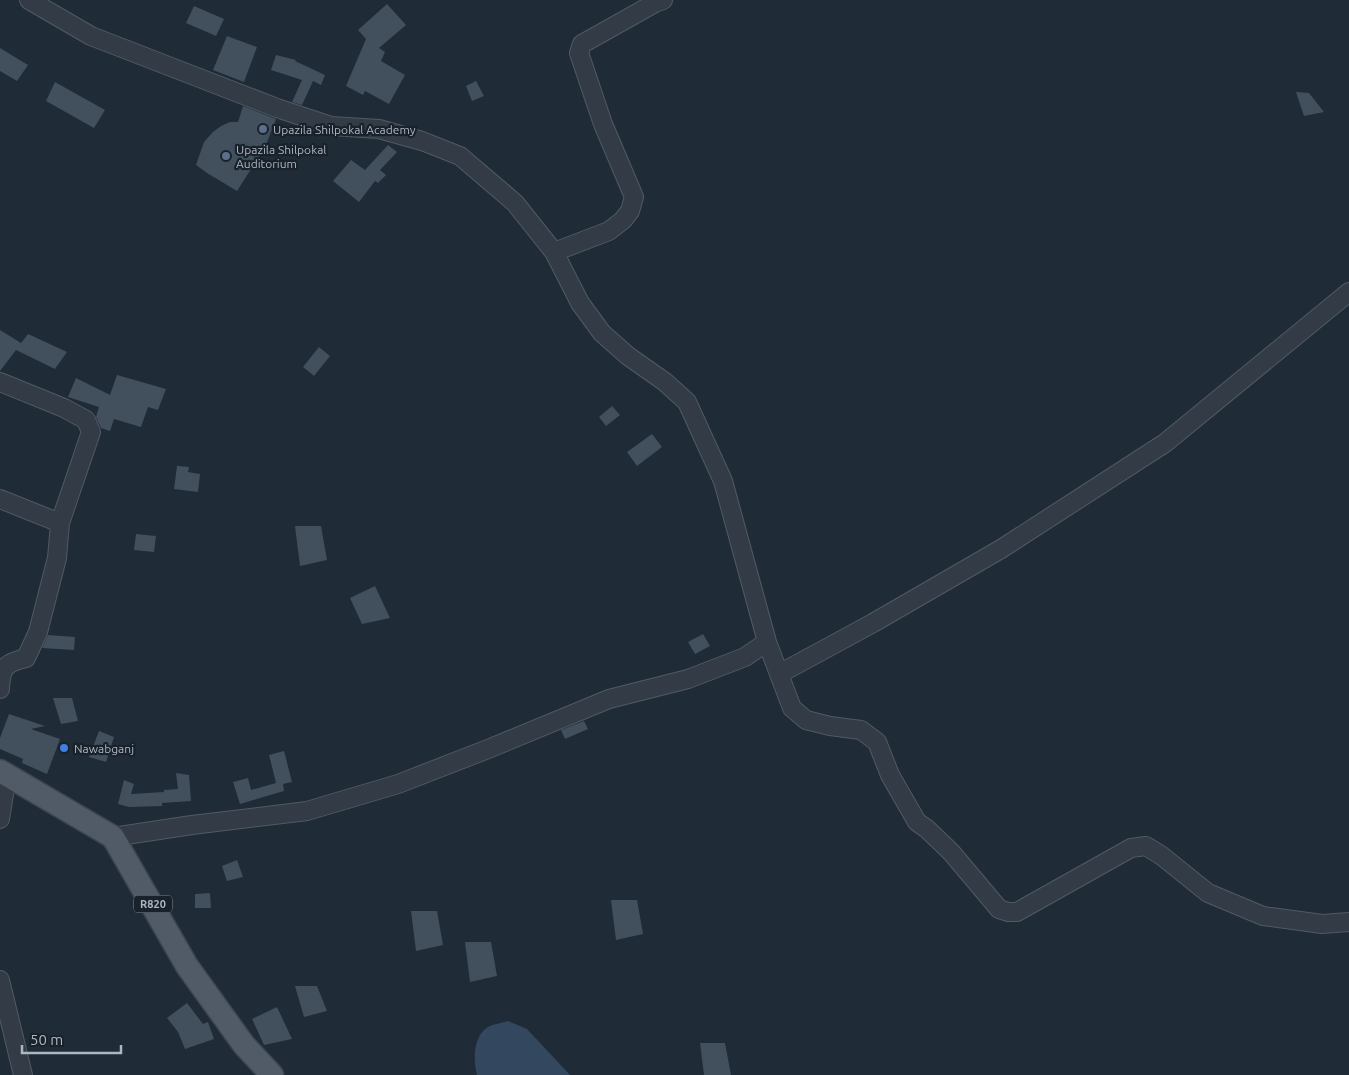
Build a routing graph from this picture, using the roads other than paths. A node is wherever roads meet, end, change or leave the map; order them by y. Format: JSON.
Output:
{"nodes":[{"id":1,"x":29,"y":0,"type":"edge"},
{"id":2,"x":663,"y":0,"type":"edge"},
{"id":3,"x":554,"y":252,"type":"junction"},
{"id":4,"x":1349,"y":292,"type":"edge"},
{"id":5,"x":0,"y":382,"type":"edge"},
{"id":6,"x":0,"y":499,"type":"edge"},
{"id":7,"x":60,"y":523,"type":"junction"},
{"id":8,"x":767,"y":642,"type":"junction"},
{"id":9,"x":779,"y":674,"type":"junction"},
{"id":10,"x":0,"y":689,"type":"edge"},
{"id":11,"x":4,"y":773,"type":"edge"},
{"id":12,"x":0,"y":819,"type":"edge"},
{"id":13,"x":113,"y":837,"type":"junction"},
{"id":14,"x":1349,"y":922,"type":"edge"},
{"id":15,"x":0,"y":980,"type":"edge"},
{"id":16,"x":23,"y":1075,"type":"edge"},
{"id":17,"x":272,"y":1075,"type":"edge"}],
"edges":[{"from":1,"to":3,"type":"street"},
{"from":2,"to":3,"type":"street"},
{"from":3,"to":8,"type":"street"},
{"from":4,"to":9,"type":"street"},
{"from":5,"to":7,"type":"street"},
{"from":6,"to":7,"type":"street"},
{"from":7,"to":10,"type":"street"},
{"from":8,"to":9,"type":"street"},
{"from":8,"to":13,"type":"street"},
{"from":9,"to":14,"type":"street"},
{"from":11,"to":12,"type":"street"},
{"from":11,"to":13,"type":"main road","number":"R820"},
{"from":13,"to":17,"type":"main road","number":"R820"},
{"from":15,"to":16,"type":"street"}]}
